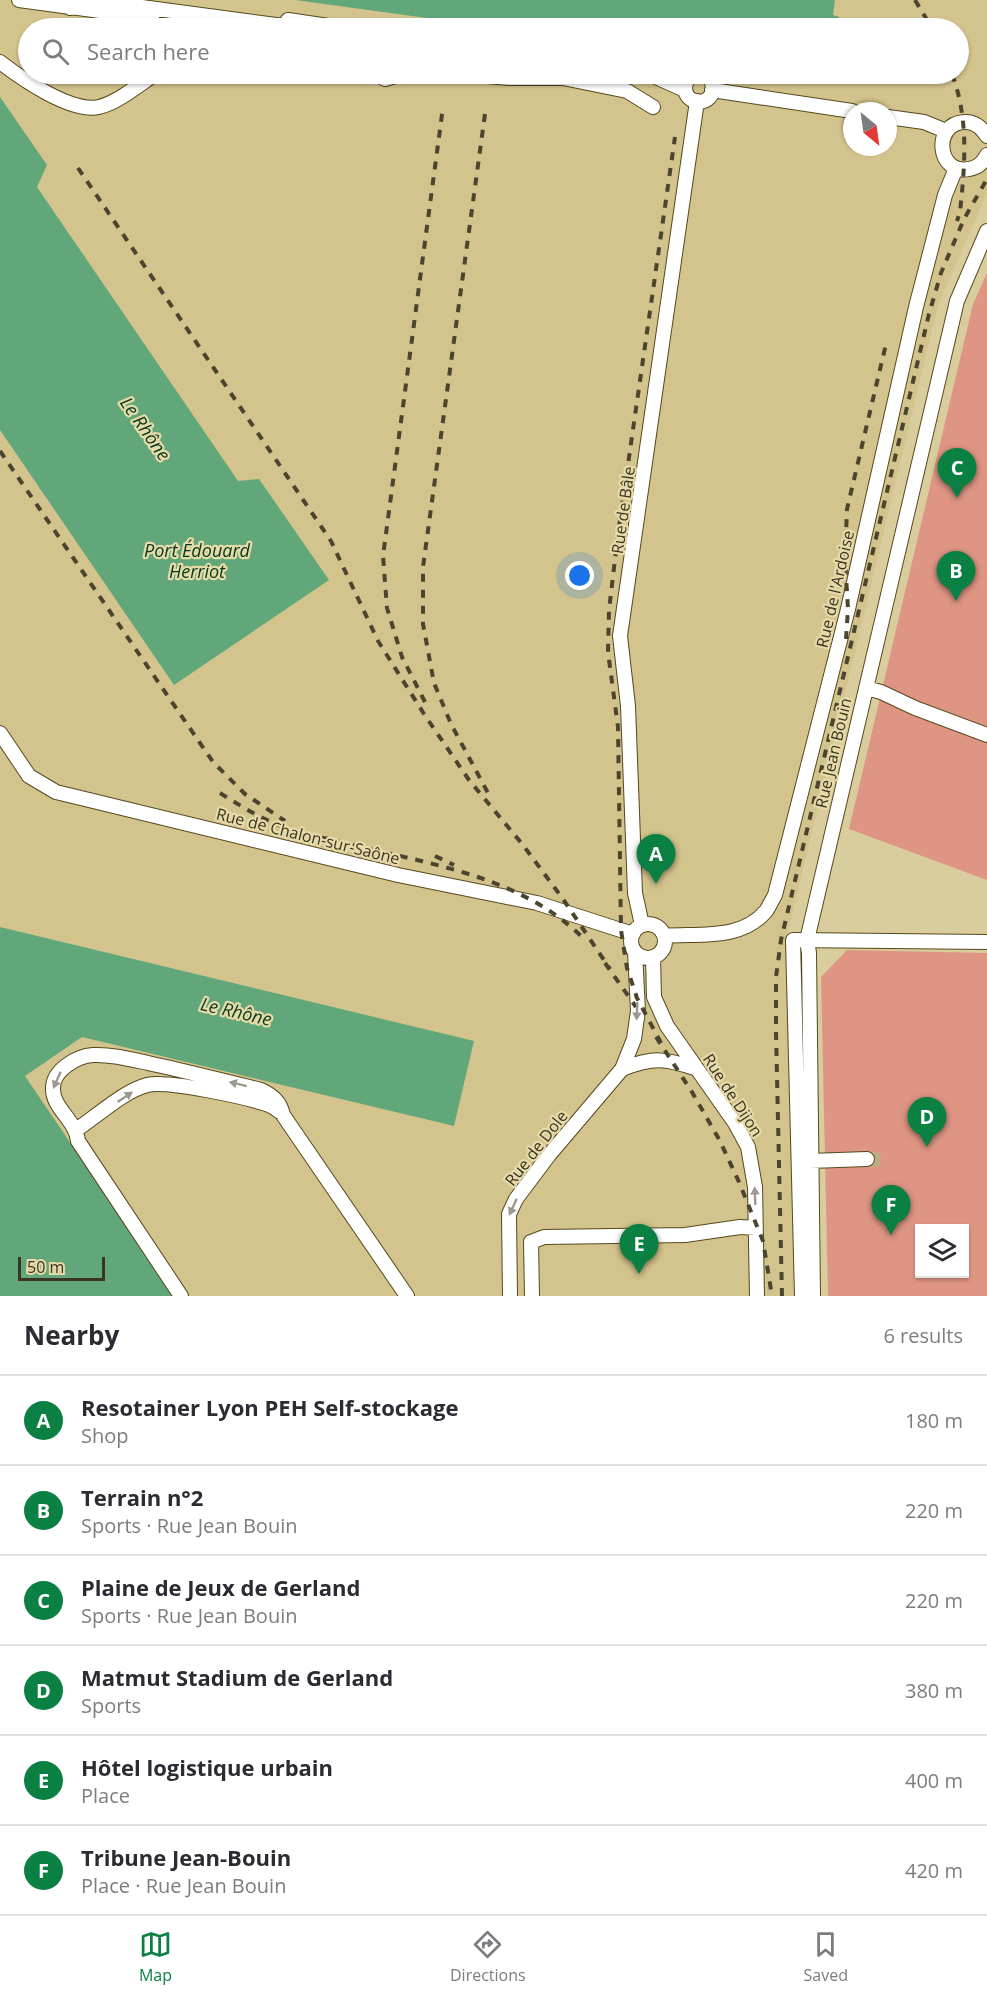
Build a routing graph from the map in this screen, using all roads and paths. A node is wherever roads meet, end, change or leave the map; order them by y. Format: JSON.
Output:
{"nodes":[{"id":1,"x":19,"y":0,"type":"edge"},
{"id":2,"x":142,"y":0,"type":"edge"},
{"id":3,"x":70,"y":8,"type":"junction"},
{"id":4,"x":152,"y":18,"type":"edge"},
{"id":5,"x":224,"y":18,"type":"edge"},
{"id":6,"x":271,"y":18,"type":"edge"},
{"id":7,"x":0,"y":52,"type":"edge"},
{"id":8,"x":6,"y":67,"type":"edge"},
{"id":9,"x":35,"y":84,"type":"edge"},
{"id":10,"x":139,"y":84,"type":"edge"},
{"id":11,"x":593,"y":84,"type":"edge"},
{"id":12,"x":672,"y":84,"type":"edge"},
{"id":13,"x":686,"y":84,"type":"edge"},
{"id":14,"x":711,"y":84,"type":"edge"},
{"id":15,"x":685,"y":90,"type":"junction"},
{"id":16,"x":712,"y":90,"type":"junction"},
{"id":17,"x":697,"y":101,"type":"junction"},
{"id":18,"x":653,"y":107,"type":"dead end"},
{"id":19,"x":843,"y":110,"type":"edge"},
{"id":20,"x":897,"y":118,"type":"edge"},
{"id":21,"x":946,"y":131,"type":"junction"},
{"id":22,"x":986,"y":131,"type":"edge"},
{"id":23,"x":987,"y":155,"type":"edge"},
{"id":24,"x":956,"y":168,"type":"junction"},
{"id":25,"x":987,"y":231,"type":"edge"},
{"id":26,"x":866,"y":688,"type":"junction"},
{"id":27,"x":0,"y":733,"type":"edge"},
{"id":28,"x":987,"y":735,"type":"edge"},
{"id":29,"x":638,"y":929,"type":"junction"},
{"id":30,"x":664,"y":936,"type":"junction"},
{"id":31,"x":800,"y":940,"type":"junction"},
{"id":32,"x":987,"y":942,"type":"edge"},
{"id":33,"x":635,"y":952,"type":"junction"},
{"id":34,"x":653,"y":957,"type":"junction"},
{"id":35,"x":622,"y":1069,"type":"junction"},
{"id":36,"x":697,"y":1069,"type":"junction"},
{"id":37,"x":283,"y":1115,"type":"junction"},
{"id":38,"x":76,"y":1130,"type":"junction"},
{"id":39,"x":867,"y":1160,"type":"tunnel mouth"},
{"id":40,"x":810,"y":1161,"type":"junction"},
{"id":41,"x":756,"y":1228,"type":"junction"},
{"id":42,"x":182,"y":1296,"type":"edge"},
{"id":43,"x":407,"y":1296,"type":"edge"},
{"id":44,"x":510,"y":1296,"type":"edge"},
{"id":45,"x":532,"y":1296,"type":"edge"},
{"id":46,"x":757,"y":1296,"type":"edge"},
{"id":47,"x":802,"y":1296,"type":"edge"},
{"id":48,"x":813,"y":1296,"type":"edge"}],
"edges":[{"from":1,"to":3,"type":"street"},
{"from":2,"to":6,"type":"street"},
{"from":3,"to":4,"type":"street"},
{"from":3,"to":5,"type":"street"},
{"from":7,"to":8,"type":"street"},
{"from":9,"to":10,"type":"street"},
{"from":11,"to":18,"type":"street"},
{"from":12,"to":15,"type":"street"},
{"from":13,"to":15,"type":"street"},
{"from":14,"to":16,"type":"street"},
{"from":15,"to":17,"type":"street"},
{"from":16,"to":17,"type":"street"},
{"from":16,"to":19,"type":"street"},
{"from":17,"to":29,"type":"street","name":"Rue de Bâle"},
{"from":20,"to":21,"type":"street"},
{"from":21,"to":22,"type":"street"},
{"from":21,"to":24,"type":"street"},
{"from":23,"to":24,"type":"street"},
{"from":24,"to":30,"type":"street","name":"Rue de l'Ardoise"},
{"from":25,"to":26,"type":"street","name":"Rue Jean Bouin"},
{"from":26,"to":28,"type":"street"},
{"from":26,"to":31,"type":"street","name":"Rue Jean Bouin"},
{"from":27,"to":29,"type":"street","name":"Rue de Chalon-sur-Saône"},
{"from":29,"to":30,"type":"street"},
{"from":29,"to":33,"type":"street"},
{"from":30,"to":34,"type":"street"},
{"from":31,"to":32,"type":"street"},
{"from":31,"to":40,"type":"street","name":"Rue Jean Bouin"},
{"from":31,"to":47,"type":"street","name":"Rue Jean Bouin"},
{"from":33,"to":34,"type":"street"},
{"from":33,"to":35,"type":"street","name":"Rue de Dole","one_way":true},
{"from":34,"to":36,"type":"street","name":"Rue de Dijon"},
{"from":35,"to":36,"type":"street"},
{"from":35,"to":44,"type":"street","name":"Rue de Dole","one_way":true},
{"from":41,"to":36,"type":"street","name":"Rue de Dijon","one_way":true},
{"from":38,"to":37,"type":"street","one_way":true},
{"from":37,"to":38,"type":"street","one_way":true},
{"from":37,"to":43,"type":"street"},
{"from":38,"to":42,"type":"street"},
{"from":39,"to":40,"type":"street"},
{"from":40,"to":48,"type":"street","name":"Rue Jean Bouin"},
{"from":41,"to":45,"type":"street"},
{"from":41,"to":46,"type":"street","name":"Rue de Dijon"}]}
